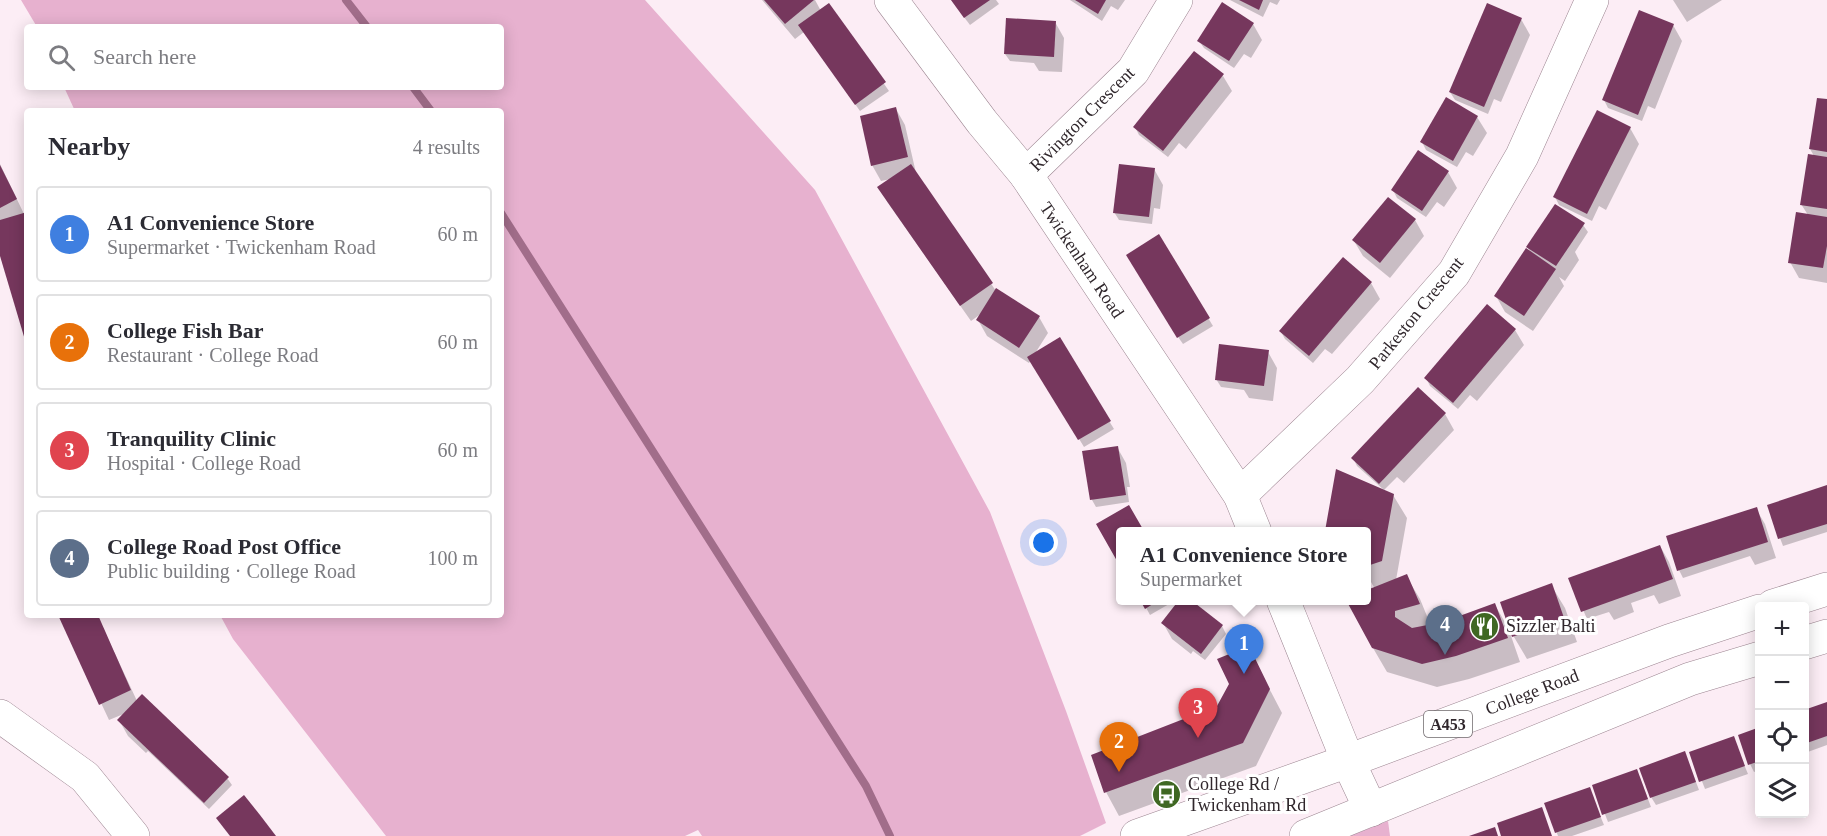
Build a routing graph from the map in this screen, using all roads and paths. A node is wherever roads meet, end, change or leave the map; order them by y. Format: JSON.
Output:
{"nodes":[{"id":1,"x":891,"y":0,"type":"edge"},
{"id":2,"x":1176,"y":0,"type":"edge"},
{"id":3,"x":1592,"y":0,"type":"edge"},
{"id":4,"x":1026,"y":175,"type":"junction"},
{"id":5,"x":1240,"y":495,"type":"junction"},
{"id":6,"x":1253,"y":527,"type":"edge"},
{"id":7,"x":1827,"y":589,"type":"edge"},
{"id":8,"x":1786,"y":602,"type":"edge"},
{"id":9,"x":1285,"y":605,"type":"edge"},
{"id":10,"x":1755,"y":613,"type":"edge"},
{"id":11,"x":1827,"y":636,"type":"edge"},
{"id":12,"x":1809,"y":642,"type":"edge"},
{"id":13,"x":1755,"y":660,"type":"edge"},
{"id":14,"x":0,"y":716,"type":"edge"},
{"id":15,"x":1348,"y":761,"type":"junction"},
{"id":16,"x":1371,"y":810,"type":"junction"},
{"id":17,"x":133,"y":836,"type":"edge"},
{"id":18,"x":1137,"y":836,"type":"edge"},
{"id":19,"x":1306,"y":836,"type":"edge"}],
"edges":[{"from":1,"to":4,"type":"street","name":"Twickenham Road"},
{"from":2,"to":4,"type":"street","name":"Rivington Crescent"},
{"from":3,"to":5,"type":"street","name":"Parkeston Crescent"},
{"from":4,"to":5,"type":"street","name":"Twickenham Road"},
{"from":5,"to":6,"type":"street","name":"Twickenham Road"},
{"from":7,"to":8,"type":"street"},
{"from":9,"to":15,"type":"street"},
{"from":10,"to":15,"type":"street","name":"College Road","number":"A453"},
{"from":11,"to":12,"type":"street"},
{"from":13,"to":16,"type":"street"},
{"from":14,"to":17,"type":"street"},
{"from":15,"to":16,"type":"street"},
{"from":15,"to":18,"type":"street","name":"College Road","number":"A453"},
{"from":16,"to":19,"type":"street"}]}
